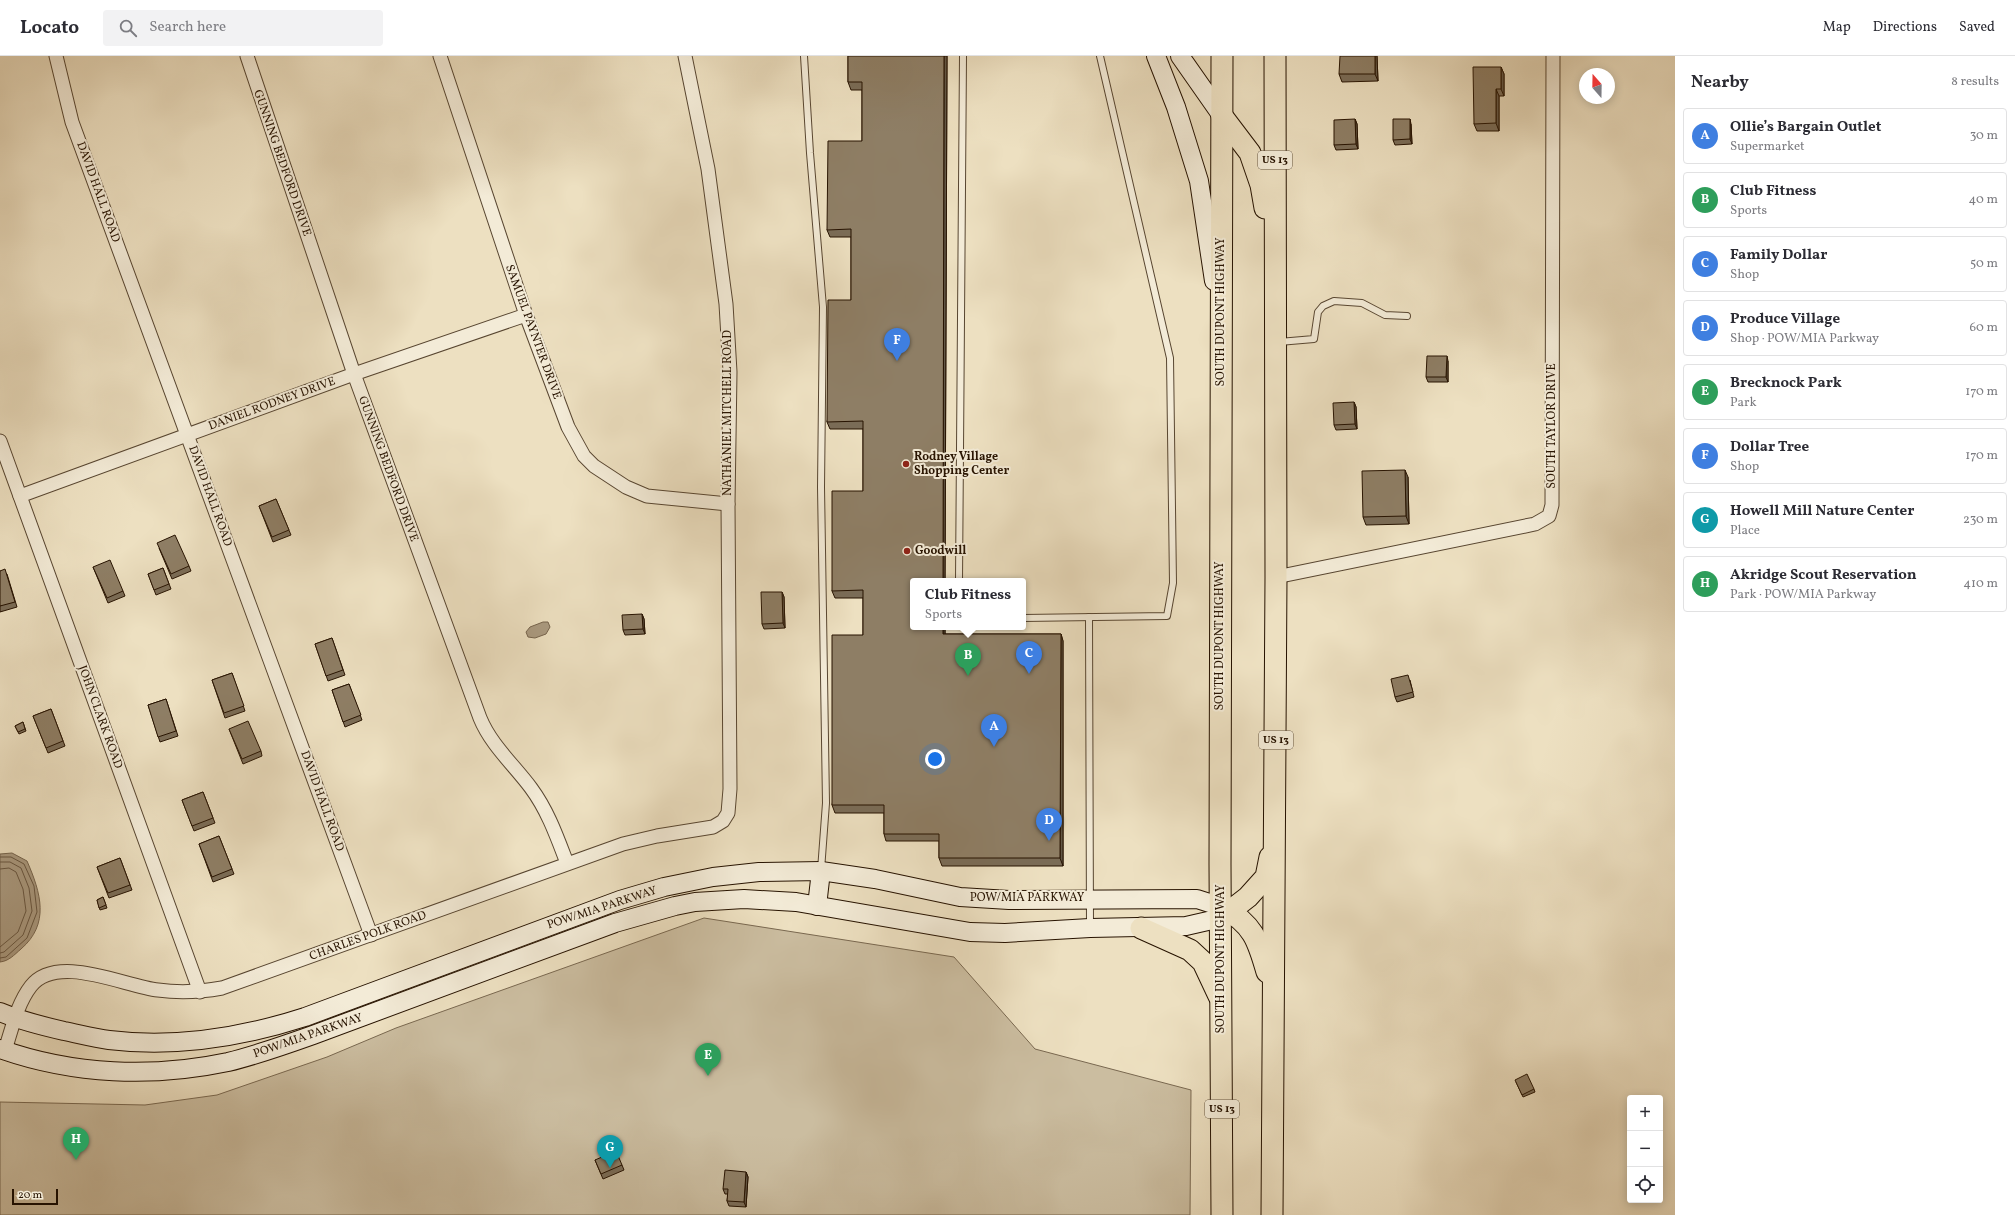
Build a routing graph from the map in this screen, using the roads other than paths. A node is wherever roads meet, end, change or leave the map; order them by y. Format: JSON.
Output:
{"nodes":[{"id":1,"x":56,"y":56,"type":"edge"},
{"id":2,"x":247,"y":56,"type":"edge"},
{"id":3,"x":440,"y":56,"type":"edge"},
{"id":4,"x":685,"y":56,"type":"edge"},
{"id":5,"x":804,"y":56,"type":"edge"},
{"id":6,"x":962,"y":56,"type":"edge"},
{"id":7,"x":1100,"y":56,"type":"edge"},
{"id":8,"x":1156,"y":56,"type":"edge"},
{"id":9,"x":1180,"y":56,"type":"edge"},
{"id":10,"x":1222,"y":56,"type":"edge"},
{"id":11,"x":1275,"y":56,"type":"edge"},
{"id":12,"x":1553,"y":56,"type":"edge"},
{"id":13,"x":1222,"y":116,"type":"junction"},
{"id":14,"x":1275,"y":264,"type":"junction"},
{"id":15,"x":526,"y":315,"type":"junction"},
{"id":16,"x":1407,"y":316,"type":"dead end"},
{"id":17,"x":1220,"y":342,"type":"junction"},
{"id":18,"x":1275,"y":342,"type":"junction"},
{"id":19,"x":354,"y":374,"type":"junction"},
{"id":20,"x":187,"y":435,"type":"junction"},
{"id":21,"x":0,"y":441,"type":"edge"},
{"id":22,"x":20,"y":496,"type":"junction"},
{"id":23,"x":728,"y":504,"type":"junction"},
{"id":24,"x":1276,"y":577,"type":"junction"},
{"id":25,"x":959,"y":578,"type":"edge"},
{"id":26,"x":1089,"y":617,"type":"junction"},
{"id":27,"x":1026,"y":618,"type":"edge"},
{"id":28,"x":731,"y":774,"type":"joint"},
{"id":29,"x":1275,"y":834,"type":"junction"},
{"id":30,"x":567,"y":863,"type":"junction"},
{"id":31,"x":821,"y":872,"type":"junction"},
{"id":32,"x":1091,"y":898,"type":"junction"},
{"id":33,"x":817,"y":906,"type":"junction"},
{"id":34,"x":1225,"y":913,"type":"junction"},
{"id":35,"x":1090,"y":928,"type":"junction"},
{"id":36,"x":1141,"y":928,"type":"junction"},
{"id":37,"x":371,"y":935,"type":"junction"},
{"id":38,"x":200,"y":992,"type":"junction"},
{"id":39,"x":1274,"y":996,"type":"junction"},
{"id":40,"x":1221,"y":1002,"type":"junction"},
{"id":41,"x":8,"y":1015,"type":"edge"},
{"id":42,"x":2,"y":1049,"type":"edge"},
{"id":43,"x":1222,"y":1215,"type":"edge"},
{"id":44,"x":1272,"y":1215,"type":"edge"}],
"edges":[{"from":1,"to":20,"type":"street","name":"DAVID HALL ROAD"},
{"from":2,"to":19,"type":"street","name":"GUNNING BEDFORD DRIVE"},
{"from":3,"to":15,"type":"street","name":"SAMUEL PAYNTER DRIVE"},
{"from":4,"to":23,"type":"street","name":"NATHANIEL MITCHELL ROAD"},
{"from":5,"to":31,"type":"lane"},
{"from":6,"to":25,"type":"lane"},
{"from":7,"to":26,"type":"lane"},
{"from":8,"to":17,"type":"main road"},
{"from":9,"to":13,"type":"main road"},
{"from":10,"to":13,"type":"highway","name":"SOUTH DUPONT HIGHWAY","number":"US 13"},
{"from":11,"to":14,"type":"highway","number":"US 13"},
{"from":12,"to":24,"type":"street","name":"SOUTH TAYLOR DRIVE"},
{"from":13,"to":14,"type":"highway"},
{"from":13,"to":17,"type":"highway","name":"SOUTH DUPONT HIGHWAY","number":"US 13"},
{"from":14,"to":18,"type":"highway","number":"US 13"},
{"from":15,"to":19,"type":"street","name":"DANIEL RODNEY DRIVE"},
{"from":15,"to":23,"type":"street","name":"SAMUEL PAYNTER DRIVE"},
{"from":16,"to":18,"type":"lane"},
{"from":17,"to":34,"type":"highway","name":"SOUTH DUPONT HIGHWAY","number":"US 13"},
{"from":18,"to":24,"type":"highway","number":"US 13"},
{"from":19,"to":20,"type":"street","name":"DANIEL RODNEY DRIVE"},
{"from":19,"to":30,"type":"street","name":"GUNNING BEDFORD DRIVE"},
{"from":20,"to":22,"type":"street","name":"DANIEL RODNEY DRIVE"},
{"from":20,"to":37,"type":"street","name":"DAVID HALL ROAD"},
{"from":21,"to":22,"type":"street","name":"JOHN CLARK ROAD"},
{"from":22,"to":38,"type":"street","name":"JOHN CLARK ROAD"},
{"from":23,"to":28,"type":"street","name":"NATHANIEL MITCHELL ROAD"},
{"from":24,"to":29,"type":"highway","number":"US 13"},
{"from":26,"to":27,"type":"lane"},
{"from":26,"to":32,"type":"lane"},
{"from":28,"to":30,"type":"street","name":"CHARLES POLK ROAD"},
{"from":29,"to":34,"type":"highway"},
{"from":29,"to":39,"type":"highway","number":"US 13"},
{"from":30,"to":37,"type":"street","name":"CHARLES POLK ROAD"},
{"from":31,"to":32,"type":"main road","name":"POW/MIA PARKWAY"},
{"from":31,"to":33,"type":"main road"},
{"from":31,"to":41,"type":"main road","name":"POW/MIA PARKWAY"},
{"from":32,"to":34,"type":"main road","name":"POW/MIA PARKWAY"},
{"from":32,"to":35,"type":"lane"},
{"from":33,"to":35,"type":"main road","name":"POW/MIA PARKWAY"},
{"from":33,"to":42,"type":"main road","name":"POW/MIA PARKWAY"},
{"from":34,"to":36,"type":"main road","name":"POW/MIA PARKWAY"},
{"from":34,"to":39,"type":"highway"},
{"from":34,"to":40,"type":"highway","name":"SOUTH DUPONT HIGHWAY","number":"US 13"},
{"from":35,"to":36,"type":"main road","name":"POW/MIA PARKWAY"},
{"from":36,"to":40,"type":"highway"},
{"from":37,"to":38,"type":"street","name":"CHARLES POLK ROAD"},
{"from":38,"to":41,"type":"street","name":"CHARLES POLK ROAD"},
{"from":39,"to":44,"type":"highway","number":"US 13"},
{"from":40,"to":43,"type":"highway","name":"SOUTH DUPONT HIGHWAY","number":"US 13"},
{"from":41,"to":42,"type":"street","name":"CHARLES POLK ROAD"}]}
